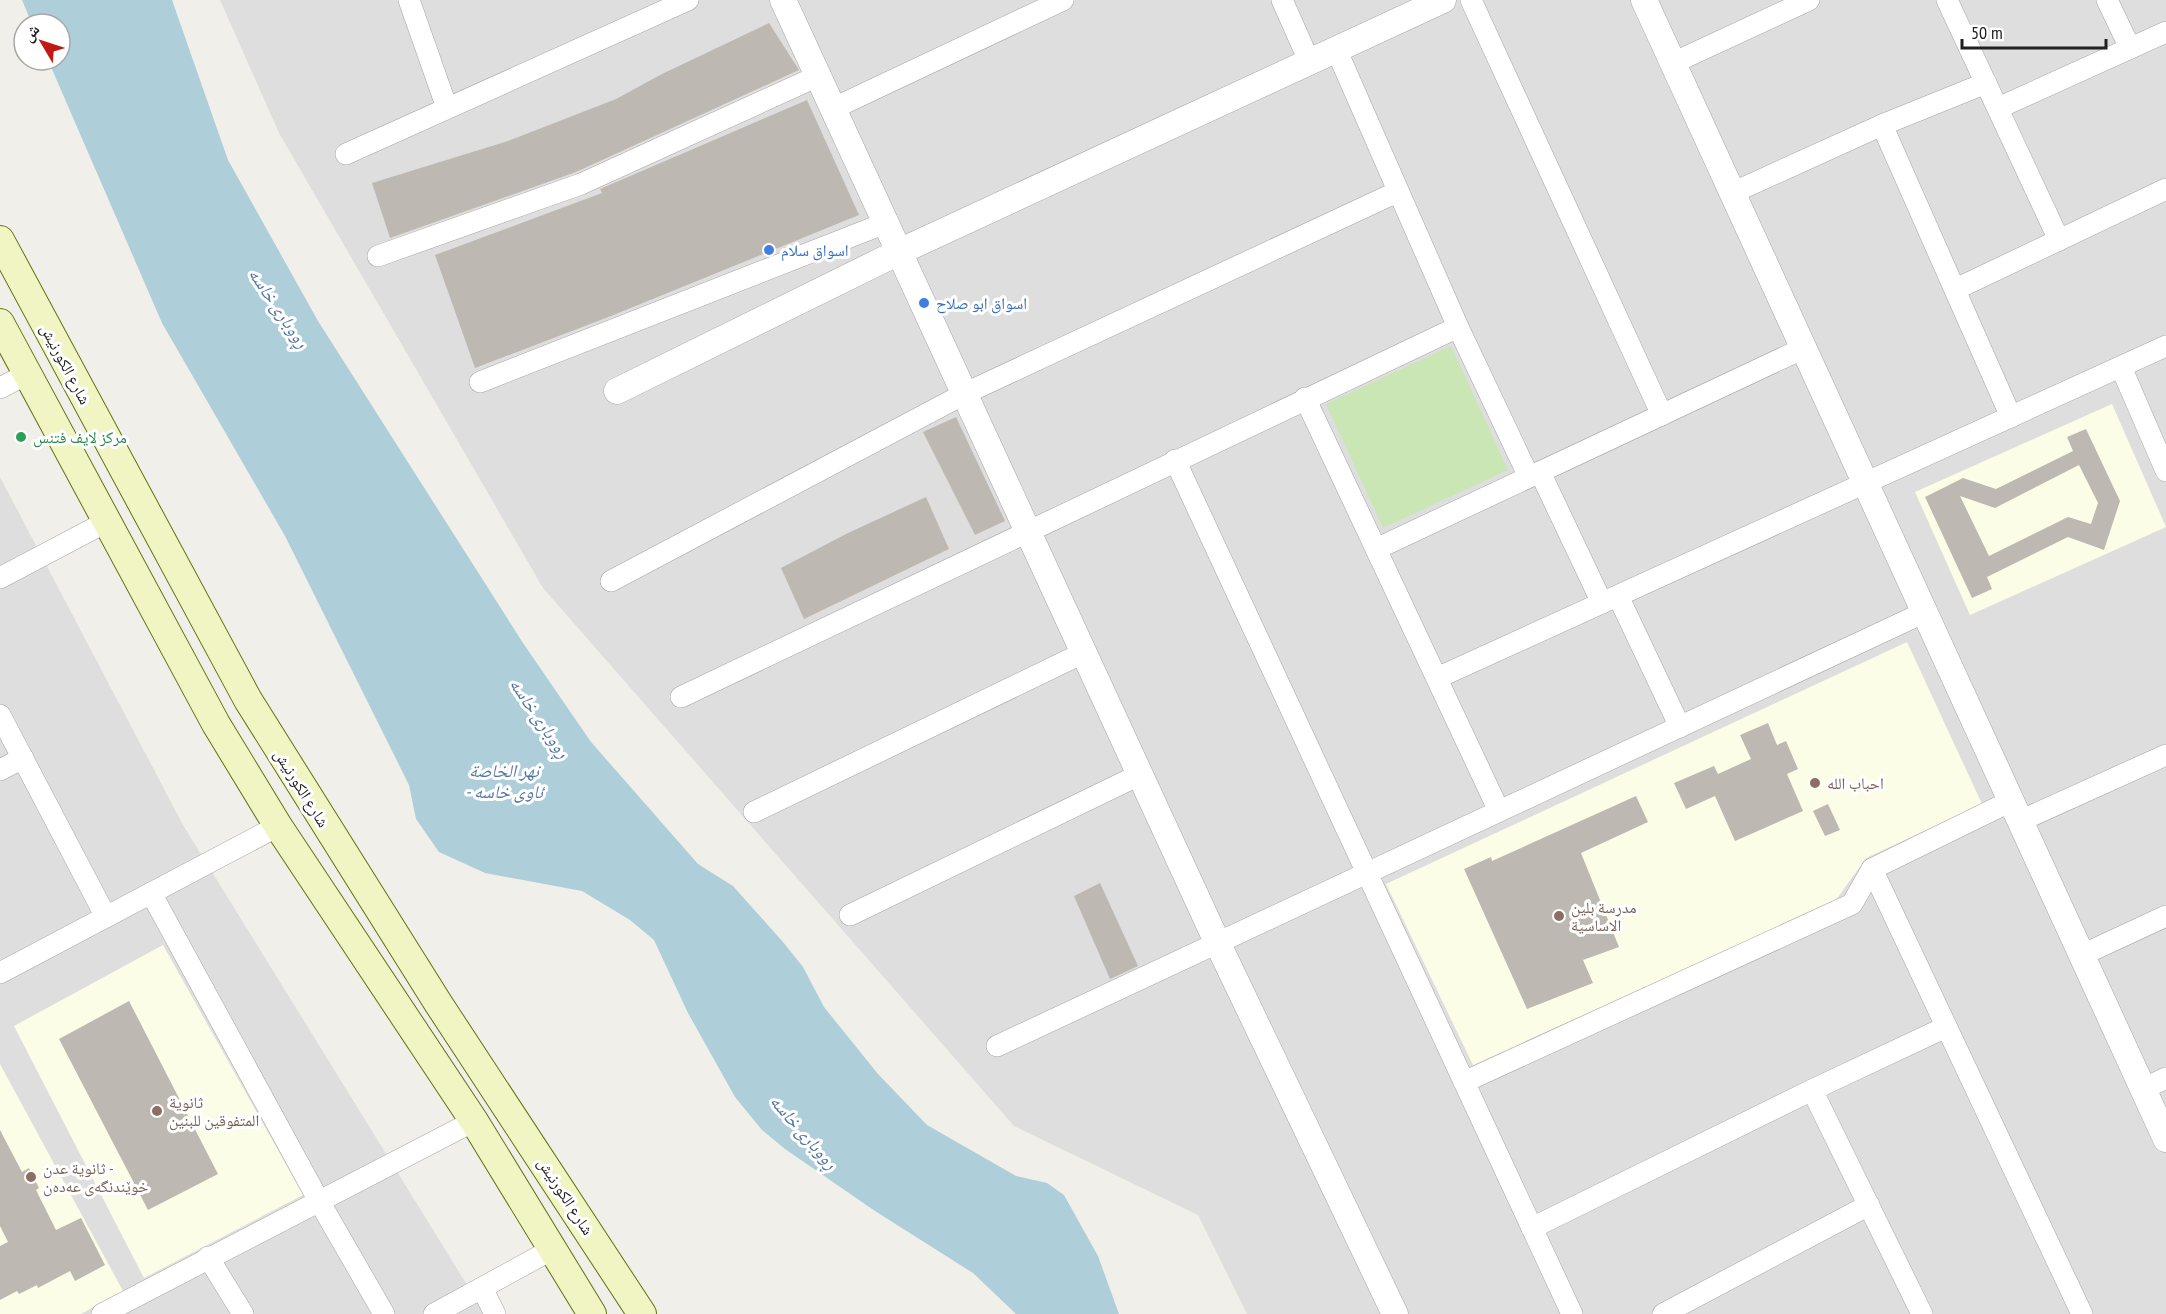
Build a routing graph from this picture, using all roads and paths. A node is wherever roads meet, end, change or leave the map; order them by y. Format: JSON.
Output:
{"nodes":[{"id":1,"x":409,"y":0,"type":"edge"},
{"id":2,"x":688,"y":0,"type":"edge"},
{"id":3,"x":783,"y":0,"type":"edge"},
{"id":4,"x":1063,"y":0,"type":"edge"},
{"id":5,"x":1282,"y":0,"type":"edge"},
{"id":6,"x":1443,"y":0,"type":"edge"},
{"id":7,"x":1471,"y":0,"type":"edge"},
{"id":8,"x":1644,"y":0,"type":"edge"},
{"id":9,"x":1809,"y":0,"type":"edge"},
{"id":10,"x":1947,"y":0,"type":"edge"},
{"id":11,"x":2107,"y":0,"type":"edge"},
{"id":12,"x":2166,"y":32,"type":"edge"},
{"id":13,"x":2130,"y":48,"type":"junction"},
{"id":14,"x":1336,"y":49,"type":"junction"},
{"id":15,"x":1310,"y":63,"type":"junction"},
{"id":16,"x":1673,"y":63,"type":"junction"},
{"id":17,"x":818,"y":76,"type":"junction"},
{"id":18,"x":1986,"y":83,"type":"junction"},
{"id":19,"x":447,"y":108,"type":"junction"},
{"id":20,"x":1998,"y":108,"type":"junction"},
{"id":21,"x":832,"y":109,"type":"junction"},
{"id":22,"x":1882,"y":125,"type":"junction"},
{"id":23,"x":346,"y":154,"type":"dead end"},
{"id":24,"x":2166,"y":189,"type":"edge"},
{"id":25,"x":1396,"y":192,"type":"junction"},
{"id":26,"x":1732,"y":193,"type":"junction"},
{"id":27,"x":888,"y":222,"type":"junction"},
{"id":28,"x":0,"y":240,"type":"edge"},
{"id":29,"x":2059,"y":240,"type":"junction"},
{"id":30,"x":901,"y":251,"type":"junction"},
{"id":31,"x":378,"y":256,"type":"dead end"},
{"id":32,"x":1956,"y":289,"type":"junction"},
{"id":33,"x":0,"y":323,"type":"edge"},
{"id":34,"x":1458,"y":327,"type":"junction"},
{"id":35,"x":2166,"y":346,"type":"edge"},
{"id":36,"x":1804,"y":348,"type":"junction"},
{"id":37,"x":2121,"y":367,"type":"junction"},
{"id":38,"x":27,"y":374,"type":"junction"},
{"id":39,"x":480,"y":382,"type":"dead end"},
{"id":40,"x":0,"y":388,"type":"edge"},
{"id":41,"x":617,"y":391,"type":"dead end"},
{"id":42,"x":966,"y":393,"type":"junction"},
{"id":43,"x":1305,"y":398,"type":"junction"},
{"id":44,"x":1662,"y":415,"type":"junction"},
{"id":45,"x":2011,"y":417,"type":"junction"},
{"id":46,"x":1175,"y":460,"type":"junction"},
{"id":47,"x":2166,"y":471,"type":"edge"},
{"id":48,"x":1534,"y":475,"type":"junction"},
{"id":49,"x":1866,"y":484,"type":"junction"},
{"id":50,"x":106,"y":522,"type":"junction"},
{"id":51,"x":1028,"y":530,"type":"junction"},
{"id":52,"x":1376,"y":549,"type":"junction"},
{"id":53,"x":0,"y":578,"type":"edge"},
{"id":54,"x":611,"y":581,"type":"dead end"},
{"id":55,"x":1610,"y":600,"type":"junction"},
{"id":56,"x":1925,"y":612,"type":"junction"},
{"id":57,"x":1083,"y":653,"type":"junction"},
{"id":58,"x":1437,"y":678,"type":"junction"},
{"id":59,"x":681,"y":697,"type":"dead end"},
{"id":60,"x":0,"y":715,"type":"edge"},
{"id":61,"x":1680,"y":726,"type":"junction"},
{"id":62,"x":2166,"y":755,"type":"edge"},
{"id":63,"x":22,"y":758,"type":"junction"},
{"id":64,"x":0,"y":770,"type":"edge"},
{"id":65,"x":1139,"y":775,"type":"junction"},
{"id":66,"x":1499,"y":811,"type":"junction"},
{"id":67,"x":2015,"y":811,"type":"junction"},
{"id":68,"x":753,"y":812,"type":"dead end"},
{"id":69,"x":278,"y":826,"type":"junction"},
{"id":70,"x":1872,"y":869,"type":"junction"},
{"id":71,"x":1367,"y":872,"type":"junction"},
{"id":72,"x":151,"y":892,"type":"junction"},
{"id":73,"x":850,"y":915,"type":"dead end"},
{"id":74,"x":106,"y":916,"type":"junction"},
{"id":75,"x":2166,"y":916,"type":"edge"},
{"id":76,"x":1218,"y":944,"type":"junction"},
{"id":77,"x":2082,"y":955,"type":"junction"},
{"id":78,"x":0,"y":973,"type":"edge"},
{"id":79,"x":1946,"y":1027,"type":"junction"},
{"id":80,"x":997,"y":1046,"type":"dead end"},
{"id":81,"x":2166,"y":1078,"type":"edge"},
{"id":82,"x":1464,"y":1082,"type":"junction"},
{"id":83,"x":2143,"y":1089,"type":"junction"},
{"id":84,"x":1812,"y":1090,"type":"junction"},
{"id":85,"x":474,"y":1121,"type":"junction"},
{"id":86,"x":2166,"y":1139,"type":"edge"},
{"id":87,"x":319,"y":1201,"type":"junction"},
{"id":88,"x":1869,"y":1205,"type":"junction"},
{"id":89,"x":1532,"y":1228,"type":"junction"},
{"id":90,"x":551,"y":1250,"type":"junction"},
{"id":91,"x":208,"y":1257,"type":"junction"},
{"id":92,"x":482,"y":1288,"type":"junction"},
{"id":93,"x":102,"y":1314,"type":"edge"},
{"id":94,"x":243,"y":1314,"type":"edge"},
{"id":95,"x":384,"y":1314,"type":"edge"},
{"id":96,"x":434,"y":1314,"type":"edge"},
{"id":97,"x":495,"y":1314,"type":"edge"},
{"id":98,"x":592,"y":1314,"type":"edge"},
{"id":99,"x":642,"y":1314,"type":"edge"},
{"id":100,"x":1395,"y":1314,"type":"edge"},
{"id":101,"x":1572,"y":1314,"type":"edge"},
{"id":102,"x":1663,"y":1314,"type":"edge"},
{"id":103,"x":1922,"y":1314,"type":"edge"},
{"id":104,"x":2082,"y":1314,"type":"edge"}],
"edges":[{"from":1,"to":19,"type":"street"},
{"from":2,"to":19,"type":"street"},
{"from":3,"to":17,"type":"street"},
{"from":4,"to":21,"type":"street"},
{"from":5,"to":15,"type":"street"},
{"from":6,"to":14,"type":"street"},
{"from":7,"to":44,"type":"street"},
{"from":8,"to":16,"type":"street"},
{"from":9,"to":16,"type":"street"},
{"from":10,"to":18,"type":"street"},
{"from":11,"to":13,"type":"street"},
{"from":12,"to":13,"type":"street"},
{"from":13,"to":20,"type":"street"},
{"from":14,"to":15,"type":"street"},
{"from":14,"to":25,"type":"street"},
{"from":15,"to":30,"type":"street"},
{"from":16,"to":26,"type":"street"},
{"from":17,"to":21,"type":"street"},
{"from":17,"to":31,"type":"street"},
{"from":18,"to":20,"type":"street"},
{"from":18,"to":22,"type":"street"},
{"from":19,"to":23,"type":"street"},
{"from":20,"to":29,"type":"street"},
{"from":21,"to":27,"type":"street"},
{"from":22,"to":26,"type":"street"},
{"from":22,"to":32,"type":"street"},
{"from":24,"to":29,"type":"street"},
{"from":25,"to":34,"type":"street"},
{"from":25,"to":42,"type":"street"},
{"from":26,"to":36,"type":"street"},
{"from":27,"to":30,"type":"street"},
{"from":27,"to":39,"type":"street"},
{"from":28,"to":99,"type":"main road","name":"شارع الكورنيش"},
{"from":29,"to":32,"type":"street"},
{"from":30,"to":41,"type":"street"},
{"from":30,"to":42,"type":"street"},
{"from":32,"to":45,"type":"street"},
{"from":33,"to":38,"type":"main road"},
{"from":34,"to":43,"type":"street"},
{"from":34,"to":48,"type":"street"},
{"from":35,"to":37,"type":"street"},
{"from":36,"to":44,"type":"street"},
{"from":36,"to":49,"type":"street"},
{"from":37,"to":45,"type":"street"},
{"from":37,"to":47,"type":"street"},
{"from":38,"to":40,"type":"street"},
{"from":38,"to":50,"type":"main road"},
{"from":42,"to":51,"type":"street"},
{"from":42,"to":54,"type":"street"},
{"from":43,"to":46,"type":"street"},
{"from":43,"to":52,"type":"street"},
{"from":44,"to":48,"type":"street"},
{"from":45,"to":49,"type":"street"},
{"from":46,"to":51,"type":"street"},
{"from":46,"to":71,"type":"street"},
{"from":48,"to":52,"type":"street"},
{"from":48,"to":55,"type":"street"},
{"from":49,"to":55,"type":"street"},
{"from":49,"to":56,"type":"street"},
{"from":50,"to":53,"type":"street"},
{"from":50,"to":69,"type":"main road"},
{"from":51,"to":57,"type":"street"},
{"from":51,"to":59,"type":"street"},
{"from":52,"to":58,"type":"street"},
{"from":55,"to":58,"type":"street"},
{"from":55,"to":61,"type":"street"},
{"from":56,"to":61,"type":"street"},
{"from":56,"to":67,"type":"street"},
{"from":57,"to":65,"type":"street"},
{"from":57,"to":68,"type":"street"},
{"from":58,"to":66,"type":"street"},
{"from":60,"to":63,"type":"street"},
{"from":61,"to":66,"type":"street"},
{"from":62,"to":67,"type":"street"},
{"from":63,"to":64,"type":"street"},
{"from":63,"to":74,"type":"street"},
{"from":65,"to":73,"type":"street"},
{"from":65,"to":76,"type":"street"},
{"from":66,"to":71,"type":"street"},
{"from":67,"to":70,"type":"street"},
{"from":67,"to":77,"type":"street"},
{"from":69,"to":72,"type":"street"},
{"from":69,"to":85,"type":"main road"},
{"from":70,"to":79,"type":"street"},
{"from":70,"to":82,"type":"street"},
{"from":71,"to":76,"type":"street"},
{"from":71,"to":82,"type":"street"},
{"from":72,"to":74,"type":"street"},
{"from":72,"to":87,"type":"street"},
{"from":74,"to":78,"type":"street"},
{"from":75,"to":77,"type":"street"},
{"from":76,"to":80,"type":"street"},
{"from":76,"to":100,"type":"street"},
{"from":77,"to":83,"type":"street"},
{"from":79,"to":84,"type":"street"},
{"from":79,"to":104,"type":"street"},
{"from":81,"to":83,"type":"street"},
{"from":82,"to":89,"type":"street"},
{"from":83,"to":86,"type":"street"},
{"from":84,"to":88,"type":"street"},
{"from":84,"to":89,"type":"street"},
{"from":85,"to":87,"type":"street"},
{"from":85,"to":90,"type":"main road"},
{"from":87,"to":91,"type":"street"},
{"from":87,"to":95,"type":"street"},
{"from":88,"to":102,"type":"street"},
{"from":88,"to":103,"type":"street"},
{"from":89,"to":101,"type":"street"},
{"from":90,"to":92,"type":"street"},
{"from":90,"to":98,"type":"main road"},
{"from":91,"to":93,"type":"street"},
{"from":91,"to":94,"type":"street"},
{"from":92,"to":96,"type":"street"},
{"from":92,"to":97,"type":"street"}]}
